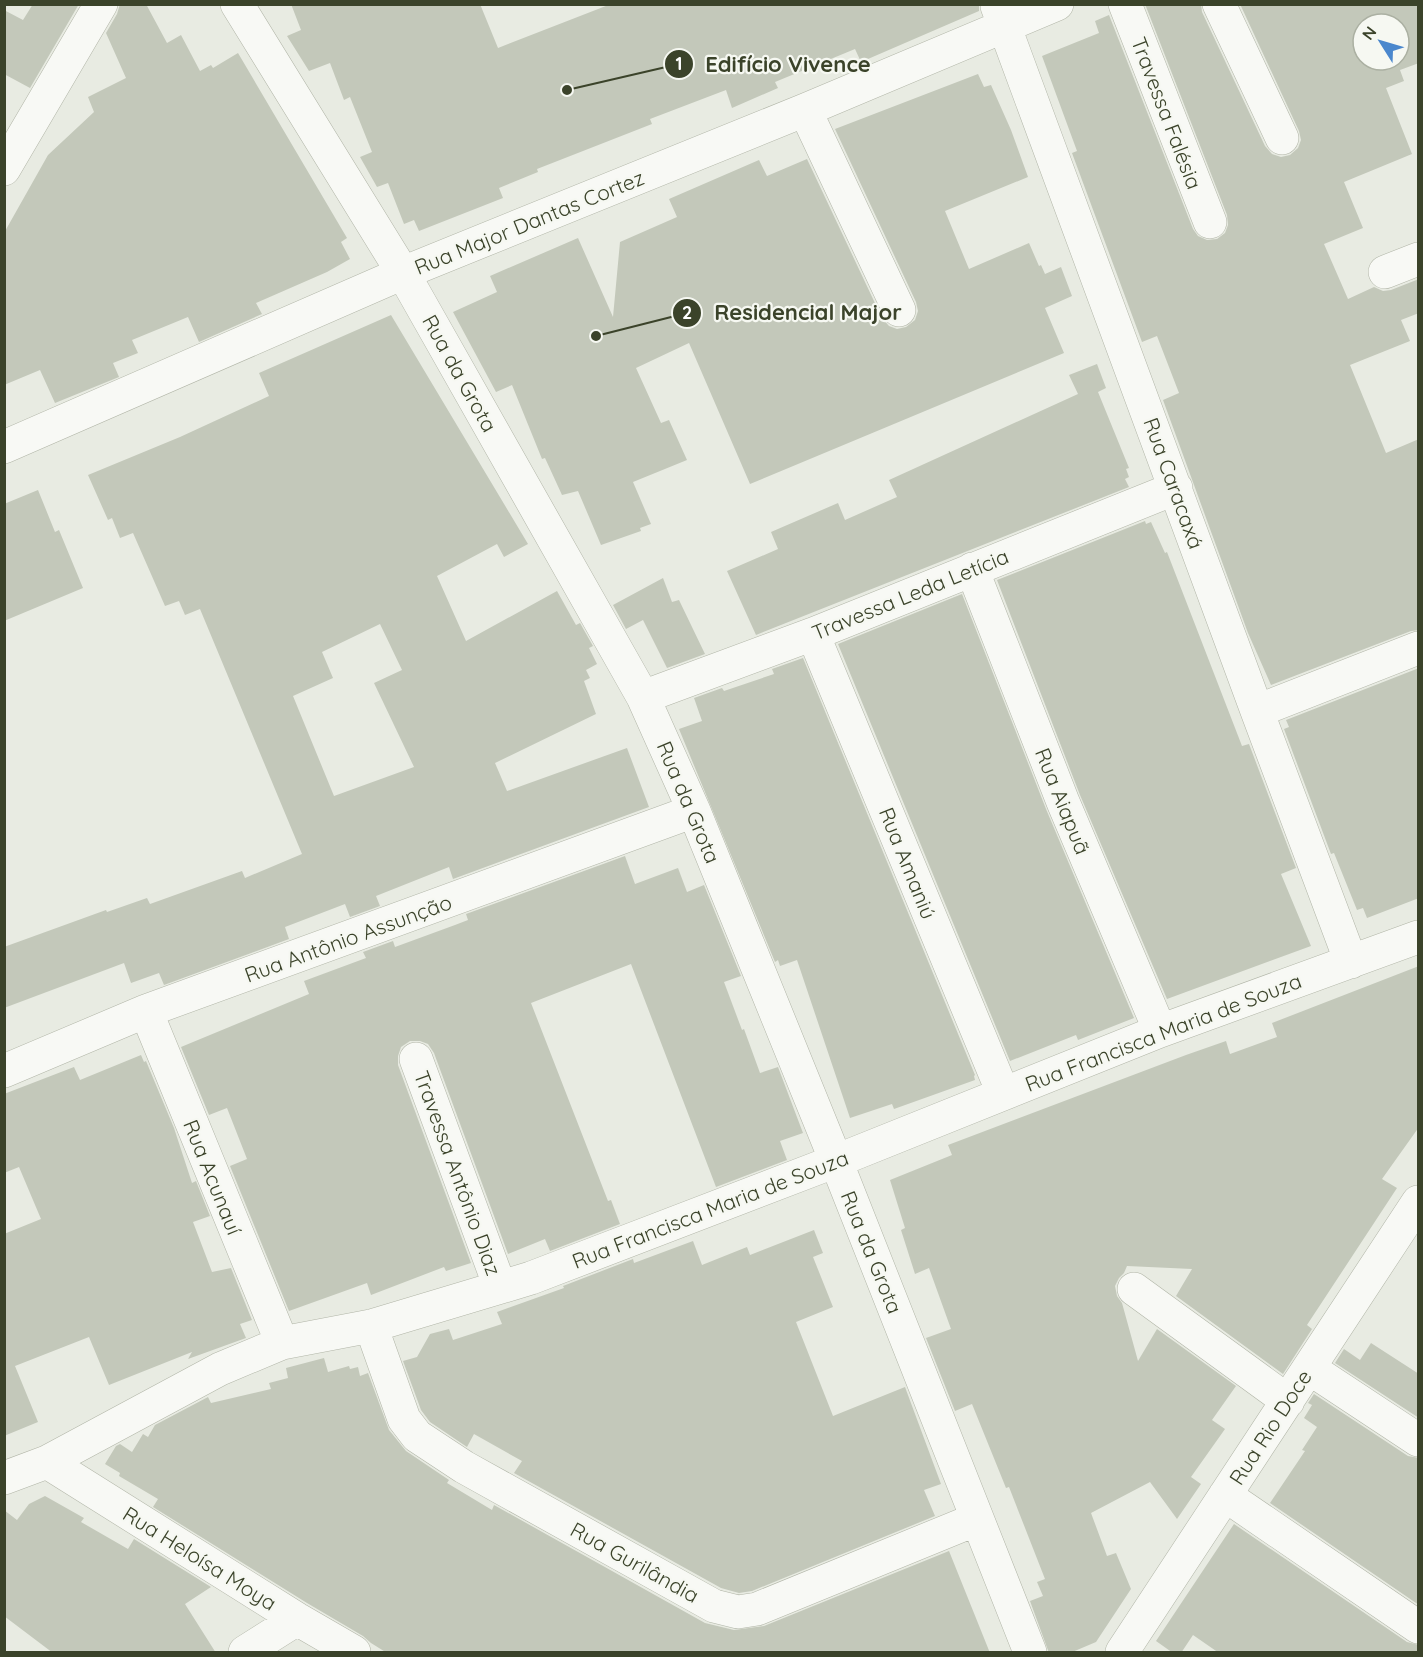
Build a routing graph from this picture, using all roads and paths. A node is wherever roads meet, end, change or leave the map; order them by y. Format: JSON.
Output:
{"nodes":[{"id":1,"x":101,"y":4,"type":"edge"},
{"id":2,"x":237,"y":4,"type":"edge"},
{"id":3,"x":1057,"y":4,"type":"edge"},
{"id":4,"x":1125,"y":4,"type":"edge"},
{"id":5,"x":1219,"y":4,"type":"edge"},
{"id":6,"x":1000,"y":15,"type":"edge"},
{"id":7,"x":805,"y":110,"type":"junction"},
{"id":8,"x":1282,"y":138,"type":"dead end"},
{"id":9,"x":4,"y":169,"type":"edge"},
{"id":10,"x":1210,"y":222,"type":"dead end"},
{"id":11,"x":1419,"y":259,"type":"edge"},
{"id":12,"x":1385,"y":272,"type":"dead end"},
{"id":13,"x":403,"y":273,"type":"junction"},
{"id":14,"x":898,"y":310,"type":"dead end"},
{"id":15,"x":4,"y":447,"type":"edge"},
{"id":16,"x":1176,"y":488,"type":"junction"},
{"id":17,"x":972,"y":568,"type":"junction"},
{"id":18,"x":813,"y":634,"type":"junction"},
{"id":19,"x":1419,"y":648,"type":"edge"},
{"id":20,"x":643,"y":697,"type":"junction"},
{"id":21,"x":1257,"y":711,"type":"junction"},
{"id":22,"x":694,"y":812,"type":"junction"},
{"id":23,"x":1419,"y":937,"type":"edge"},
{"id":24,"x":1351,"y":962,"type":"junction"},
{"id":25,"x":146,"y":1011,"type":"junction"},
{"id":26,"x":1160,"y":1030,"type":"junction"},
{"id":27,"x":416,"y":1059,"type":"dead end"},
{"id":28,"x":4,"y":1071,"type":"edge"},
{"id":29,"x":1002,"y":1093,"type":"junction"},
{"id":30,"x":836,"y":1161,"type":"junction"},
{"id":31,"x":1415,"y":1215,"type":"edge"},
{"id":32,"x":500,"y":1287,"type":"junction"},
{"id":33,"x":1134,"y":1289,"type":"dead end"},
{"id":34,"x":371,"y":1326,"type":"junction"},
{"id":35,"x":282,"y":1343,"type":"junction"},
{"id":36,"x":1309,"y":1368,"type":"junction"},
{"id":37,"x":1288,"y":1401,"type":"junction"},
{"id":38,"x":1419,"y":1440,"type":"edge"},
{"id":39,"x":47,"y":1462,"type":"junction"},
{"id":40,"x":4,"y":1478,"type":"edge"},
{"id":41,"x":1225,"y":1496,"type":"junction"},
{"id":42,"x":977,"y":1519,"type":"junction"},
{"id":43,"x":297,"y":1619,"type":"junction"},
{"id":44,"x":1419,"y":1627,"type":"edge"},
{"id":45,"x":1022,"y":1650,"type":"edge"},
{"id":46,"x":245,"y":1653,"type":"edge"},
{"id":47,"x":354,"y":1653,"type":"edge"},
{"id":48,"x":1122,"y":1653,"type":"edge"}],
"edges":[{"from":1,"to":9,"type":"street"},
{"from":2,"to":13,"type":"street","name":"Rua da Grota"},
{"from":3,"to":6,"type":"street","name":"Rua Major Dantas Cortez"},
{"from":4,"to":10,"type":"street","name":"Travessa Falésia"},
{"from":5,"to":8,"type":"street"},
{"from":6,"to":7,"type":"street","name":"Rua Major Dantas Cortez"},
{"from":6,"to":16,"type":"street","name":"Rua Caracaxá"},
{"from":7,"to":13,"type":"street","name":"Rua Major Dantas Cortez"},
{"from":7,"to":14,"type":"street"},
{"from":11,"to":12,"type":"street"},
{"from":13,"to":15,"type":"street","name":"Rua Major Dantas Cortez"},
{"from":13,"to":20,"type":"street","name":"Rua da Grota"},
{"from":16,"to":17,"type":"street","name":"Travessa Leda Letícia"},
{"from":16,"to":21,"type":"street","name":"Rua Caracaxá"},
{"from":17,"to":18,"type":"street","name":"Travessa Leda Letícia"},
{"from":17,"to":26,"type":"street","name":"Rua Aiapuã"},
{"from":18,"to":20,"type":"street","name":"Travessa Leda Letícia"},
{"from":18,"to":29,"type":"street","name":"Rua Amaniú"},
{"from":19,"to":21,"type":"street"},
{"from":20,"to":22,"type":"street","name":"Rua da Grota"},
{"from":21,"to":24,"type":"street","name":"Rua Caracaxá"},
{"from":22,"to":25,"type":"street","name":"Rua Antônio Assunção"},
{"from":22,"to":30,"type":"street","name":"Rua da Grota"},
{"from":23,"to":24,"type":"street","name":"Rua Francisca Maria de Souza"},
{"from":24,"to":26,"type":"street","name":"Rua Francisca Maria de Souza"},
{"from":25,"to":28,"type":"street","name":"Rua Antônio Assunção"},
{"from":25,"to":35,"type":"street","name":"Rua Acunauí"},
{"from":26,"to":29,"type":"street","name":"Rua Francisca Maria de Souza"},
{"from":27,"to":32,"type":"street","name":"Travessa Antônio Diaz"},
{"from":29,"to":30,"type":"street","name":"Rua Francisca Maria de Souza"},
{"from":30,"to":32,"type":"street","name":"Rua Francisca Maria de Souza"},
{"from":30,"to":42,"type":"street","name":"Rua da Grota"},
{"from":31,"to":36,"type":"street","name":"Rua Rio Doce"},
{"from":32,"to":34,"type":"street","name":"Rua Francisca Maria de Souza"},
{"from":33,"to":37,"type":"street"},
{"from":34,"to":35,"type":"street","name":"Rua Francisca Maria de Souza"},
{"from":34,"to":42,"type":"street","name":"Rua Gurilândia"},
{"from":35,"to":39,"type":"street","name":"Rua Francisca Maria de Souza"},
{"from":36,"to":37,"type":"street","name":"Rua Rio Doce"},
{"from":36,"to":38,"type":"street"},
{"from":37,"to":41,"type":"street","name":"Rua Rio Doce"},
{"from":39,"to":40,"type":"street","name":"Rua Francisca Maria de Souza"},
{"from":39,"to":43,"type":"street","name":"Rua Heloísa Moya"},
{"from":41,"to":44,"type":"street"},
{"from":41,"to":48,"type":"street","name":"Rua Rio Doce"},
{"from":42,"to":45,"type":"street","name":"Rua da Grota"},
{"from":43,"to":46,"type":"street"},
{"from":43,"to":47,"type":"street","name":"Rua Heloísa Moya"}]}
